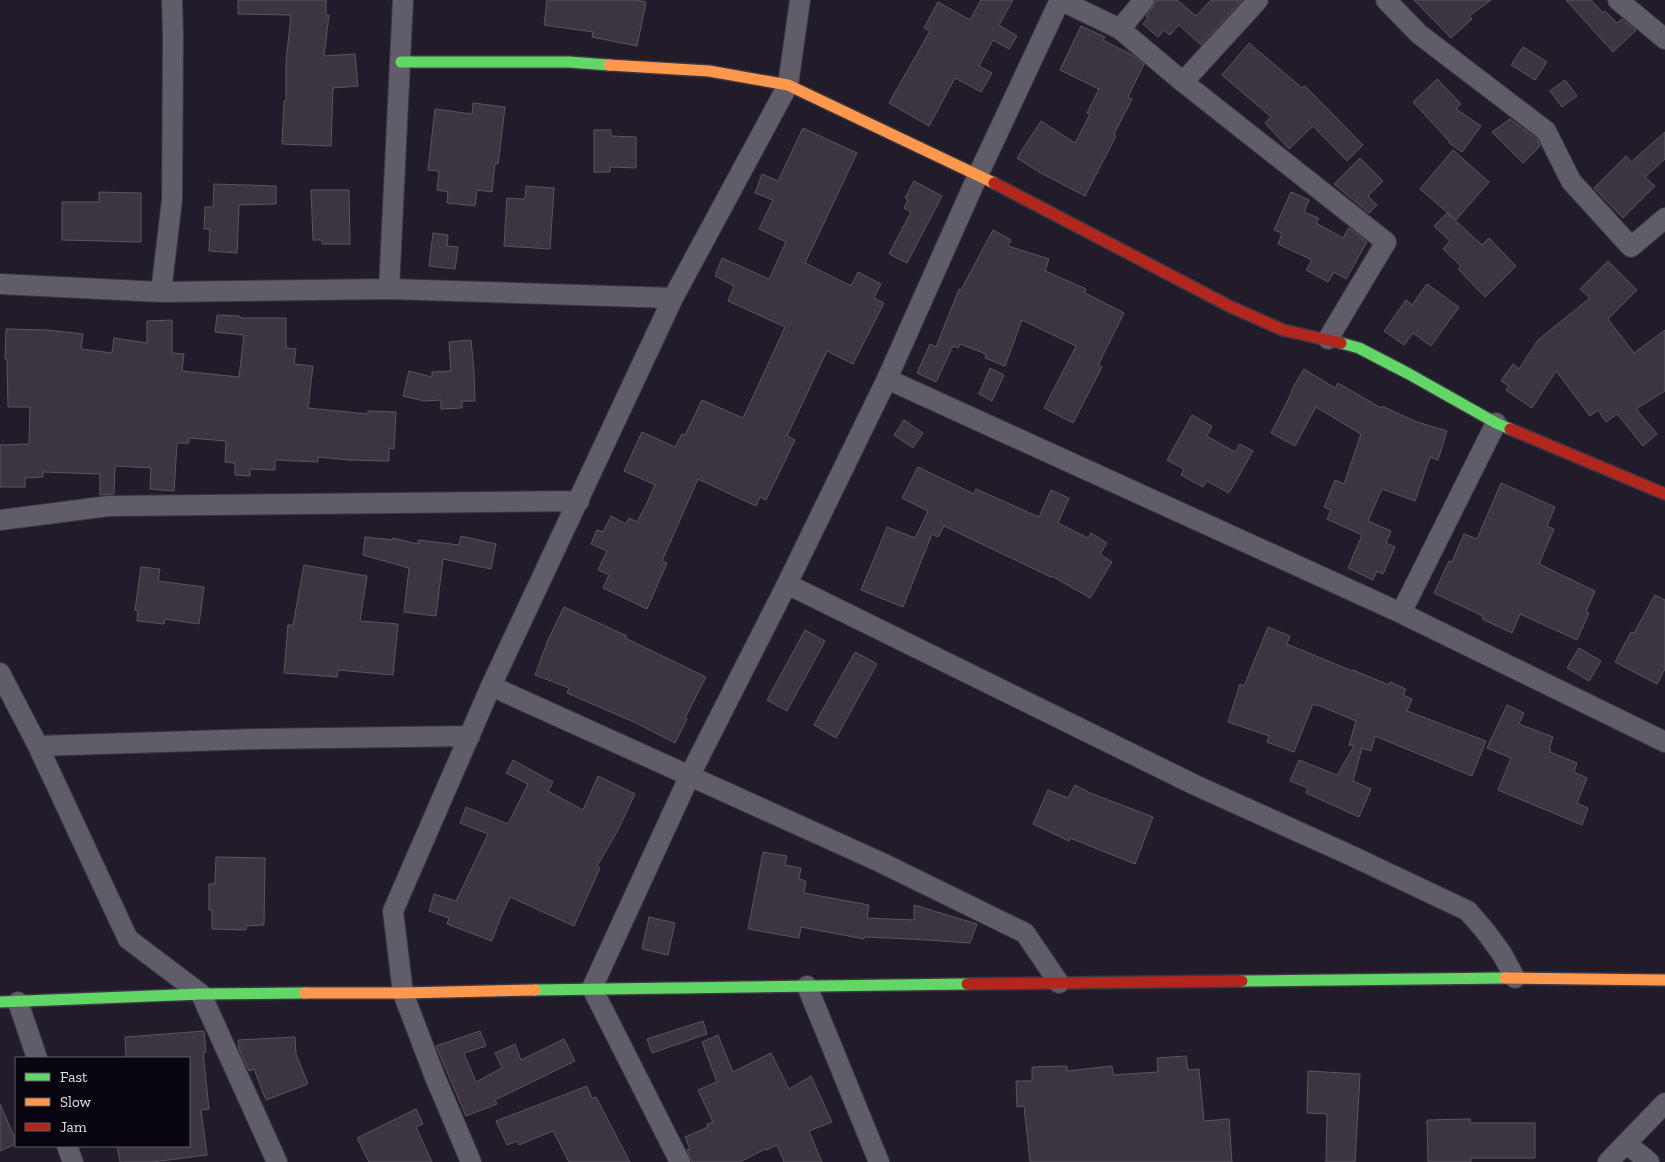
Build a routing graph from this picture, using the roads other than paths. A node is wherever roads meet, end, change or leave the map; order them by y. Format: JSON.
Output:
{"nodes":[{"id":1,"x":172,"y":0,"type":"edge"},
{"id":2,"x":403,"y":0,"type":"edge"},
{"id":3,"x":800,"y":0,"type":"edge"},
{"id":4,"x":1060,"y":0,"type":"edge"},
{"id":5,"x":1144,"y":0,"type":"edge"},
{"id":6,"x":1258,"y":0,"type":"edge"},
{"id":7,"x":1386,"y":0,"type":"edge"},
{"id":8,"x":1618,"y":0,"type":"edge"},
{"id":9,"x":1120,"y":29,"type":"junction"},
{"id":10,"x":1665,"y":39,"type":"edge"},
{"id":11,"x":401,"y":62,"type":"junction"},
{"id":12,"x":1183,"y":82,"type":"junction"},
{"id":13,"x":788,"y":85,"type":"junction"},
{"id":14,"x":978,"y":175,"type":"junction"},
{"id":15,"x":1665,"y":218,"type":"edge"},
{"id":16,"x":0,"y":284,"type":"edge"},
{"id":17,"x":389,"y":289,"type":"junction"},
{"id":18,"x":161,"y":292,"type":"junction"},
{"id":19,"x":673,"y":298,"type":"junction"},
{"id":20,"x":1328,"y":339,"type":"junction"},
{"id":21,"x":887,"y":378,"type":"junction"},
{"id":22,"x":1496,"y":423,"type":"junction"},
{"id":23,"x":1665,"y":494,"type":"edge"},
{"id":24,"x":579,"y":501,"type":"junction"},
{"id":25,"x":0,"y":520,"type":"edge"},
{"id":26,"x":787,"y":584,"type":"junction"},
{"id":27,"x":1400,"y":613,"type":"junction"},
{"id":28,"x":0,"y":673,"type":"edge"},
{"id":29,"x":492,"y":686,"type":"junction"},
{"id":30,"x":470,"y":736,"type":"junction"},
{"id":31,"x":1665,"y":742,"type":"edge"},
{"id":32,"x":38,"y":746,"type":"junction"},
{"id":33,"x":690,"y":775,"type":"junction"},
{"id":34,"x":1516,"y":978,"type":"junction"},
{"id":35,"x":1665,"y":980,"type":"edge"},
{"id":36,"x":1060,"y":983,"type":"junction"},
{"id":37,"x":807,"y":986,"type":"junction"},
{"id":38,"x":592,"y":988,"type":"junction"},
{"id":39,"x":403,"y":993,"type":"junction"},
{"id":40,"x":202,"y":994,"type":"junction"},
{"id":41,"x":9,"y":1002,"type":"edge"},
{"id":42,"x":36,"y":1057,"type":"edge"},
{"id":43,"x":1665,"y":1103,"type":"edge"},
{"id":44,"x":1626,"y":1143,"type":"junction"},
{"id":45,"x":67,"y":1147,"type":"edge"},
{"id":46,"x":73,"y":1162,"type":"edge"},
{"id":47,"x":277,"y":1162,"type":"edge"},
{"id":48,"x":471,"y":1162,"type":"edge"},
{"id":49,"x":680,"y":1162,"type":"edge"},
{"id":50,"x":879,"y":1162,"type":"edge"},
{"id":51,"x":1608,"y":1162,"type":"edge"},
{"id":52,"x":1649,"y":1162,"type":"edge"}],
"edges":[{"from":1,"to":18,"type":"street"},
{"from":2,"to":11,"type":"street"},
{"from":3,"to":13,"type":"street"},
{"from":4,"to":9,"type":"street"},
{"from":4,"to":14,"type":"street"},
{"from":5,"to":9,"type":"street"},
{"from":6,"to":12,"type":"street"},
{"from":7,"to":15,"type":"street"},
{"from":8,"to":10,"type":"street"},
{"from":9,"to":12,"type":"street"},
{"from":11,"to":13,"type":"street"},
{"from":11,"to":17,"type":"street"},
{"from":12,"to":20,"type":"street"},
{"from":13,"to":14,"type":"street"},
{"from":13,"to":19,"type":"street"},
{"from":14,"to":20,"type":"street"},
{"from":14,"to":21,"type":"street"},
{"from":16,"to":18,"type":"street"},
{"from":17,"to":18,"type":"street"},
{"from":17,"to":19,"type":"street"},
{"from":19,"to":24,"type":"street"},
{"from":20,"to":22,"type":"street"},
{"from":21,"to":26,"type":"street"},
{"from":21,"to":27,"type":"street"},
{"from":22,"to":23,"type":"street"},
{"from":22,"to":27,"type":"street"},
{"from":24,"to":25,"type":"street"},
{"from":24,"to":29,"type":"street"},
{"from":26,"to":33,"type":"street"},
{"from":26,"to":34,"type":"street"},
{"from":27,"to":31,"type":"street"},
{"from":28,"to":32,"type":"street"},
{"from":29,"to":30,"type":"street"},
{"from":29,"to":33,"type":"street"},
{"from":30,"to":32,"type":"street"},
{"from":30,"to":39,"type":"street"},
{"from":32,"to":40,"type":"street"},
{"from":33,"to":36,"type":"street"},
{"from":33,"to":38,"type":"street"},
{"from":34,"to":35,"type":"street"},
{"from":34,"to":36,"type":"street"},
{"from":36,"to":37,"type":"street"},
{"from":37,"to":38,"type":"street"},
{"from":37,"to":50,"type":"street"},
{"from":38,"to":39,"type":"street"},
{"from":38,"to":49,"type":"street"},
{"from":39,"to":40,"type":"street"},
{"from":39,"to":48,"type":"street"},
{"from":40,"to":41,"type":"street"},
{"from":40,"to":47,"type":"street"},
{"from":41,"to":42,"type":"street"},
{"from":43,"to":44,"type":"street"},
{"from":44,"to":51,"type":"street"},
{"from":44,"to":52,"type":"street"},
{"from":45,"to":46,"type":"street"}]}
